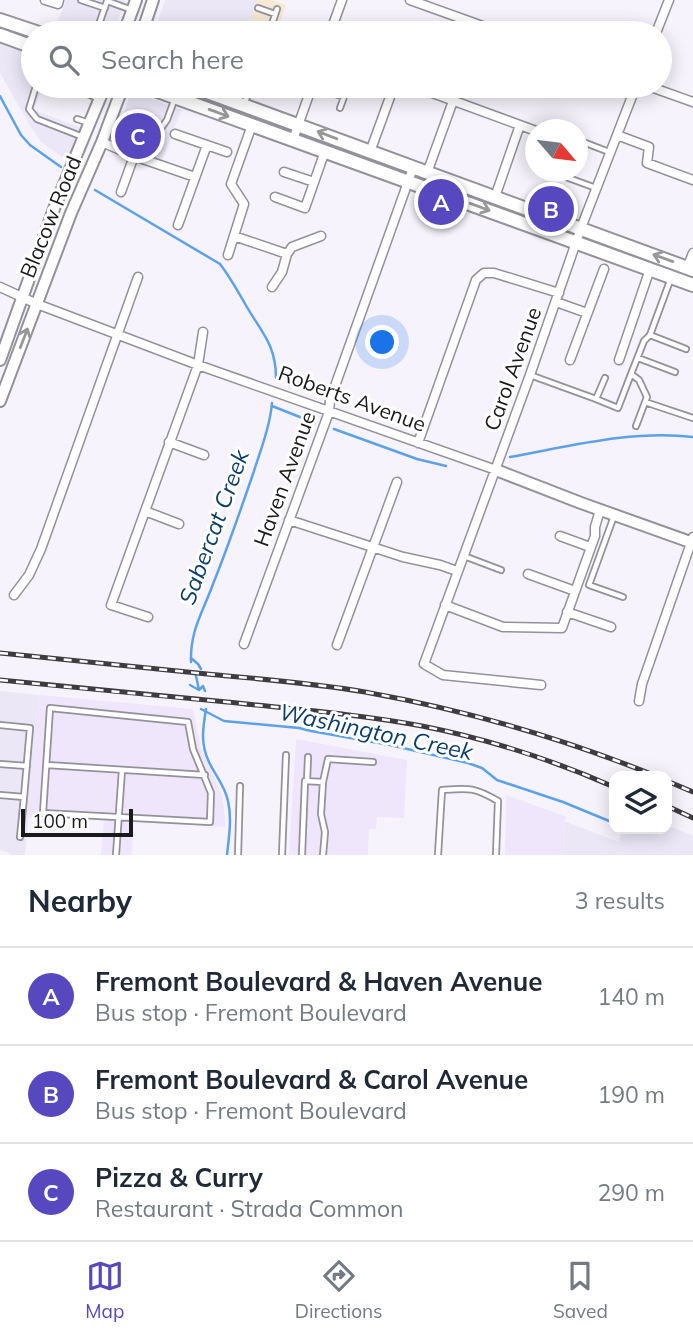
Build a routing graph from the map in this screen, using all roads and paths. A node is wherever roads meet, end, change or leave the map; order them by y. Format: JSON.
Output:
{"nodes":[{"id":1,"x":45,"y":0,"type":"edge"},
{"id":2,"x":81,"y":0,"type":"edge"},
{"id":3,"x":153,"y":0,"type":"edge"},
{"id":4,"x":342,"y":0,"type":"edge"},
{"id":5,"x":410,"y":0,"type":"edge"},
{"id":6,"x":669,"y":0,"type":"edge"},
{"id":7,"x":58,"y":2,"type":"edge"},
{"id":8,"x":134,"y":5,"type":"edge"},
{"id":9,"x":105,"y":8,"type":"junction"},
{"id":10,"x":258,"y":8,"type":"dead end"},
{"id":11,"x":0,"y":20,"type":"edge"},
{"id":12,"x":100,"y":21,"type":"edge"},
{"id":13,"x":146,"y":21,"type":"edge"},
{"id":14,"x":273,"y":21,"type":"edge"},
{"id":15,"x":334,"y":21,"type":"edge"},
{"id":16,"x":469,"y":21,"type":"edge"},
{"id":17,"x":661,"y":21,"type":"edge"},
{"id":18,"x":21,"y":27,"type":"edge"},
{"id":19,"x":0,"y":35,"type":"edge"},
{"id":20,"x":21,"y":43,"type":"edge"},
{"id":21,"x":672,"y":95,"type":"edge"},
{"id":22,"x":32,"y":98,"type":"edge"},
{"id":23,"x":118,"y":98,"type":"edge"},
{"id":24,"x":175,"y":98,"type":"edge"},
{"id":25,"x":178,"y":98,"type":"edge"},
{"id":26,"x":224,"y":98,"type":"edge"},
{"id":27,"x":247,"y":98,"type":"edge"},
{"id":28,"x":308,"y":98,"type":"edge"},
{"id":29,"x":344,"y":98,"type":"edge"},
{"id":30,"x":390,"y":98,"type":"edge"},
{"id":31,"x":447,"y":98,"type":"edge"},
{"id":32,"x":631,"y":98,"type":"edge"},
{"id":33,"x":99,"y":99,"type":"edge"},
{"id":34,"x":453,"y":100,"type":"junction"},
{"id":35,"x":693,"y":102,"type":"edge"},
{"id":36,"x":244,"y":105,"type":"junction"},
{"id":37,"x":340,"y":108,"type":"dead end"},
{"id":38,"x":78,"y":119,"type":"dead end"},
{"id":39,"x":89,"y":123,"type":"junction"},
{"id":40,"x":299,"y":124,"type":"junction"},
{"id":41,"x":252,"y":125,"type":"junction"},
{"id":42,"x":520,"y":125,"type":"junction"},
{"id":43,"x":525,"y":127,"type":"edge"},
{"id":44,"x":175,"y":134,"type":"dead end"},
{"id":45,"x":617,"y":135,"type":"junction"},
{"id":46,"x":84,"y":137,"type":"junction"},
{"id":47,"x":293,"y":140,"type":"junction"},
{"id":48,"x":102,"y":142,"type":"junction"},
{"id":49,"x":588,"y":143,"type":"edge"},
{"id":50,"x":207,"y":145,"type":"junction"},
{"id":51,"x":325,"y":151,"type":"junction"},
{"id":52,"x":227,"y":152,"type":"dead end"},
{"id":53,"x":370,"y":152,"type":"junction"},
{"id":54,"x":610,"y":152,"type":"junction"},
{"id":55,"x":134,"y":156,"type":"junction"},
{"id":56,"x":149,"y":161,"type":"junction"},
{"id":57,"x":413,"y":168,"type":"junction"},
{"id":58,"x":284,"y":172,"type":"dead end"},
{"id":59,"x":427,"y":173,"type":"junction"},
{"id":60,"x":195,"y":177,"type":"junction"},
{"id":61,"x":693,"y":180,"type":"edge"},
{"id":62,"x":408,"y":181,"type":"junction"},
{"id":63,"x":314,"y":182,"type":"junction"},
{"id":64,"x":580,"y":182,"type":"edge"},
{"id":65,"x":596,"y":188,"type":"junction"},
{"id":66,"x":121,"y":192,"type":"dead end"},
{"id":67,"x":275,"y":197,"type":"dead end"},
{"id":68,"x":495,"y":197,"type":"junction"},
{"id":69,"x":178,"y":225,"type":"dead end"},
{"id":70,"x":581,"y":229,"type":"junction"},
{"id":71,"x":234,"y":236,"type":"junction"},
{"id":72,"x":321,"y":236,"type":"dead end"},
{"id":73,"x":576,"y":242,"type":"junction"},
{"id":74,"x":693,"y":253,"type":"edge"},
{"id":75,"x":287,"y":254,"type":"junction"},
{"id":76,"x":228,"y":255,"type":"dead end"},
{"id":77,"x":604,"y":269,"type":"dead end"},
{"id":78,"x":690,"y":269,"type":"edge"},
{"id":79,"x":650,"y":270,"type":"junction"},
{"id":80,"x":138,"y":277,"type":"dead end"},
{"id":81,"x":671,"y":277,"type":"junction"},
{"id":82,"x":693,"y":285,"type":"edge"},
{"id":83,"x":0,"y":286,"type":"edge"},
{"id":84,"x":271,"y":287,"type":"dead end"},
{"id":85,"x":23,"y":298,"type":"junction"},
{"id":86,"x":558,"y":298,"type":"junction"},
{"id":87,"x":37,"y":304,"type":"junction"},
{"id":88,"x":587,"y":313,"type":"junction"},
{"id":89,"x":203,"y":332,"type":"dead end"},
{"id":90,"x":117,"y":335,"type":"junction"},
{"id":91,"x":650,"y":335,"type":"junction"},
{"id":92,"x":686,"y":349,"type":"dead end"},
{"id":93,"x":638,"y":358,"type":"junction"},
{"id":94,"x":0,"y":360,"type":"edge"},
{"id":95,"x":570,"y":360,"type":"dead end"},
{"id":96,"x":619,"y":360,"type":"dead end"},
{"id":97,"x":198,"y":365,"type":"junction"},
{"id":98,"x":675,"y":372,"type":"dead end"},
{"id":99,"x":631,"y":374,"type":"junction"},
{"id":100,"x":530,"y":375,"type":"junction"},
{"id":101,"x":605,"y":378,"type":"dead end"},
{"id":102,"x":596,"y":399,"type":"junction"},
{"id":103,"x":0,"y":401,"type":"edge"},
{"id":104,"x":645,"y":402,"type":"junction"},
{"id":105,"x":329,"y":412,"type":"junction"},
{"id":106,"x":693,"y":418,"type":"edge"},
{"id":107,"x":636,"y":426,"type":"dead end"},
{"id":108,"x":169,"y":442,"type":"junction"},
{"id":109,"x":418,"y":443,"type":"junction"},
{"id":110,"x":205,"y":455,"type":"dead end"},
{"id":111,"x":496,"y":470,"type":"junction"},
{"id":112,"x":397,"y":482,"type":"dead end"},
{"id":113,"x":600,"y":510,"type":"junction"},
{"id":114,"x":145,"y":511,"type":"junction"},
{"id":115,"x":614,"y":515,"type":"junction"},
{"id":116,"x":289,"y":520,"type":"junction"},
{"id":117,"x":178,"y":524,"type":"dead end"},
{"id":118,"x":560,"y":537,"type":"dead end"},
{"id":119,"x":692,"y":541,"type":"edge"},
{"id":120,"x":590,"y":547,"type":"junction"},
{"id":121,"x":372,"y":548,"type":"junction"},
{"id":122,"x":463,"y":556,"type":"junction"},
{"id":123,"x":502,"y":570,"type":"dead end"},
{"id":124,"x":457,"y":571,"type":"junction"},
{"id":125,"x":528,"y":574,"type":"dead end"},
{"id":126,"x":575,"y":591,"type":"junction"},
{"id":127,"x":13,"y":594,"type":"dead end"},
{"id":128,"x":623,"y":597,"type":"dead end"},
{"id":129,"x":445,"y":605,"type":"junction"},
{"id":130,"x":567,"y":612,"type":"junction"},
{"id":131,"x":148,"y":617,"type":"dead end"},
{"id":132,"x":611,"y":627,"type":"dead end"},
{"id":133,"x":244,"y":643,"type":"dead end"},
{"id":134,"x":337,"y":645,"type":"dead end"},
{"id":135,"x":541,"y":685,"type":"dead end"},
{"id":136,"x":639,"y":701,"type":"dead end"},
{"id":137,"x":0,"y":725,"type":"edge"},
{"id":138,"x":286,"y":755,"type":"dead end"},
{"id":139,"x":308,"y":757,"type":"dead end"},
{"id":140,"x":373,"y":762,"type":"dead end"},
{"id":141,"x":0,"y":764,"type":"edge"},
{"id":142,"x":47,"y":765,"type":"junction"},
{"id":143,"x":27,"y":766,"type":"junction"},
{"id":144,"x":122,"y":771,"type":"junction"},
{"id":145,"x":205,"y":775,"type":"junction"},
{"id":146,"x":307,"y":781,"type":"junction"},
{"id":147,"x":323,"y":782,"type":"junction"},
{"id":148,"x":240,"y":786,"type":"dead end"},
{"id":149,"x":0,"y":794,"type":"edge"},
{"id":150,"x":23,"y":797,"type":"junction"},
{"id":151,"x":118,"y":818,"type":"junction"},
{"id":152,"x":20,"y":837,"type":"dead end"},
{"id":153,"x":116,"y":855,"type":"edge"},
{"id":154,"x":238,"y":855,"type":"edge"},
{"id":155,"x":282,"y":855,"type":"edge"},
{"id":156,"x":302,"y":855,"type":"edge"},
{"id":157,"x":323,"y":855,"type":"edge"},
{"id":158,"x":438,"y":855,"type":"edge"},
{"id":159,"x":496,"y":855,"type":"edge"}],
"edges":[{"from":1,"to":7,"type":"street"},
{"from":2,"to":9,"type":"lane"},
{"from":3,"to":13,"type":"street"},
{"from":4,"to":15,"type":"street"},
{"from":5,"to":16,"type":"street"},
{"from":6,"to":17,"type":"street"},
{"from":8,"to":9,"type":"lane"},
{"from":9,"to":12,"type":"lane"},
{"from":10,"to":14,"type":"lane"},
{"from":11,"to":18,"type":"main road"},
{"from":19,"to":20,"type":"main road"},
{"from":21,"to":35,"type":"street"},
{"from":22,"to":46,"type":"lane"},
{"from":23,"to":48,"type":"street","name":"Blacow Road"},
{"from":24,"to":56,"type":"lane"},
{"from":25,"to":41,"type":"main road","one_way":true},
{"from":26,"to":36,"type":"main road"},
{"from":27,"to":36,"type":"lane"},
{"from":28,"to":40,"type":"street"},
{"from":29,"to":37,"type":"lane"},
{"from":30,"to":53,"type":"street"},
{"from":31,"to":34,"type":"street"},
{"from":32,"to":45,"type":"street","name":"Carol Avenue"},
{"from":33,"to":39,"type":"street","name":"Blacow Road"},
{"from":34,"to":42,"type":"street"},
{"from":34,"to":59,"type":"street"},
{"from":36,"to":40,"type":"main road"},
{"from":38,"to":39,"type":"lane"},
{"from":39,"to":46,"type":"street","name":"Blacow Road"},
{"from":40,"to":47,"type":"street"},
{"from":53,"to":40,"type":"main road","one_way":true},
{"from":41,"to":47,"type":"main road"},
{"from":41,"to":71,"type":"street"},
{"from":42,"to":43,"type":"street"},
{"from":42,"to":68,"type":"street"},
{"from":44,"to":50,"type":"street"},
{"from":45,"to":54,"type":"street","name":"Carol Avenue"},
{"from":45,"to":61,"type":"street"},
{"from":46,"to":85,"type":"street","name":"Blacow Road"},
{"from":47,"to":51,"type":"main road"},
{"from":48,"to":55,"type":"street"},
{"from":48,"to":87,"type":"street","name":"Blacow Road"},
{"from":49,"to":54,"type":"lane"},
{"from":50,"to":52,"type":"street"},
{"from":50,"to":60,"type":"street"},
{"from":51,"to":62,"type":"main road"},
{"from":51,"to":63,"type":"street"},
{"from":53,"to":57,"type":"main road"},
{"from":54,"to":65,"type":"street","name":"Carol Avenue"},
{"from":55,"to":56,"type":"street"},
{"from":55,"to":66,"type":"street"},
{"from":56,"to":60,"type":"street"},
{"from":57,"to":59,"type":"main road"},
{"from":57,"to":62,"type":"street","name":"Haven Avenue"},
{"from":58,"to":63,"type":"street"},
{"from":59,"to":68,"type":"main road"},
{"from":60,"to":69,"type":"street"},
{"from":62,"to":73,"type":"main road","one_way":true},
{"from":62,"to":105,"type":"street","name":"Haven Avenue"},
{"from":63,"to":67,"type":"street"},
{"from":64,"to":65,"type":"lane"},
{"from":65,"to":70,"type":"street","name":"Carol Avenue"},
{"from":68,"to":70,"type":"main road"},
{"from":70,"to":73,"type":"street","name":"Carol Avenue"},
{"from":78,"to":70,"type":"main road","one_way":true},
{"from":71,"to":75,"type":"street"},
{"from":71,"to":76,"type":"street"},
{"from":72,"to":75,"type":"street"},
{"from":73,"to":79,"type":"main road"},
{"from":73,"to":86,"type":"street","name":"Carol Avenue"},
{"from":74,"to":78,"type":"street"},
{"from":75,"to":84,"type":"street"},
{"from":77,"to":88,"type":"street"},
{"from":79,"to":81,"type":"main road"},
{"from":79,"to":96,"type":"street"},
{"from":80,"to":90,"type":"street"},
{"from":81,"to":82,"type":"main road"},
{"from":81,"to":91,"type":"lane"},
{"from":83,"to":85,"type":"street","name":"Roberts Avenue"},
{"from":85,"to":87,"type":"street","name":"Roberts Avenue"},
{"from":85,"to":94,"type":"street","name":"Blacow Road"},
{"from":86,"to":88,"type":"street"},
{"from":86,"to":100,"type":"street","name":"Carol Avenue"},
{"from":86,"to":109,"type":"street"},
{"from":87,"to":90,"type":"street","name":"Roberts Avenue"},
{"from":103,"to":87,"type":"street","name":"Blacow Road","one_way":true},
{"from":88,"to":95,"type":"street"},
{"from":89,"to":97,"type":"street"},
{"from":90,"to":97,"type":"street","name":"Roberts Avenue"},
{"from":90,"to":127,"type":"street"},
{"from":91,"to":92,"type":"lane"},
{"from":91,"to":93,"type":"lane"},
{"from":93,"to":98,"type":"lane"},
{"from":93,"to":99,"type":"lane"},
{"from":97,"to":105,"type":"street","name":"Roberts Avenue"},
{"from":97,"to":108,"type":"street"},
{"from":99,"to":102,"type":"lane"},
{"from":99,"to":104,"type":"lane"},
{"from":100,"to":102,"type":"lane"},
{"from":100,"to":111,"type":"street","name":"Carol Avenue"},
{"from":101,"to":102,"type":"lane"},
{"from":104,"to":106,"type":"lane"},
{"from":104,"to":107,"type":"lane"},
{"from":105,"to":109,"type":"street","name":"Roberts Avenue"},
{"from":105,"to":116,"type":"street","name":"Haven Avenue"},
{"from":108,"to":110,"type":"street"},
{"from":108,"to":114,"type":"street"},
{"from":109,"to":111,"type":"street","name":"Roberts Avenue"},
{"from":111,"to":113,"type":"street","name":"Roberts Avenue"},
{"from":111,"to":122,"type":"street","name":"Carol Avenue"},
{"from":112,"to":121,"type":"street"},
{"from":113,"to":115,"type":"street","name":"Roberts Avenue"},
{"from":113,"to":120,"type":"street"},
{"from":114,"to":117,"type":"street"},
{"from":114,"to":131,"type":"street"},
{"from":115,"to":119,"type":"street","name":"Roberts Avenue"},
{"from":115,"to":128,"type":"lane"},
{"from":116,"to":121,"type":"street"},
{"from":116,"to":133,"type":"street","name":"Haven Avenue"},
{"from":118,"to":120,"type":"street"},
{"from":119,"to":136,"type":"street"},
{"from":120,"to":126,"type":"street"},
{"from":121,"to":124,"type":"street"},
{"from":121,"to":134,"type":"street"},
{"from":122,"to":123,"type":"lane"},
{"from":122,"to":124,"type":"street","name":"Carol Avenue"},
{"from":124,"to":129,"type":"street","name":"Carol Avenue"},
{"from":125,"to":126,"type":"street"},
{"from":126,"to":130,"type":"street"},
{"from":129,"to":130,"type":"street"},
{"from":129,"to":135,"type":"street","name":"Carol Avenue"},
{"from":130,"to":132,"type":"street"},
{"from":137,"to":143,"type":"lane"},
{"from":138,"to":155,"type":"lane"},
{"from":139,"to":146,"type":"lane"},
{"from":140,"to":147,"type":"lane"},
{"from":141,"to":143,"type":"lane"},
{"from":142,"to":144,"type":"lane"},
{"from":142,"to":145,"type":"lane"},
{"from":142,"to":151,"type":"lane"},
{"from":143,"to":150,"type":"lane"},
{"from":144,"to":145,"type":"lane"},
{"from":144,"to":151,"type":"lane"},
{"from":145,"to":151,"type":"lane"},
{"from":146,"to":147,"type":"lane"},
{"from":146,"to":156,"type":"lane"},
{"from":147,"to":157,"type":"lane"},
{"from":148,"to":154,"type":"lane"},
{"from":149,"to":150,"type":"lane"},
{"from":150,"to":152,"type":"lane"},
{"from":151,"to":153,"type":"lane"},
{"from":158,"to":159,"type":"lane"}]}
